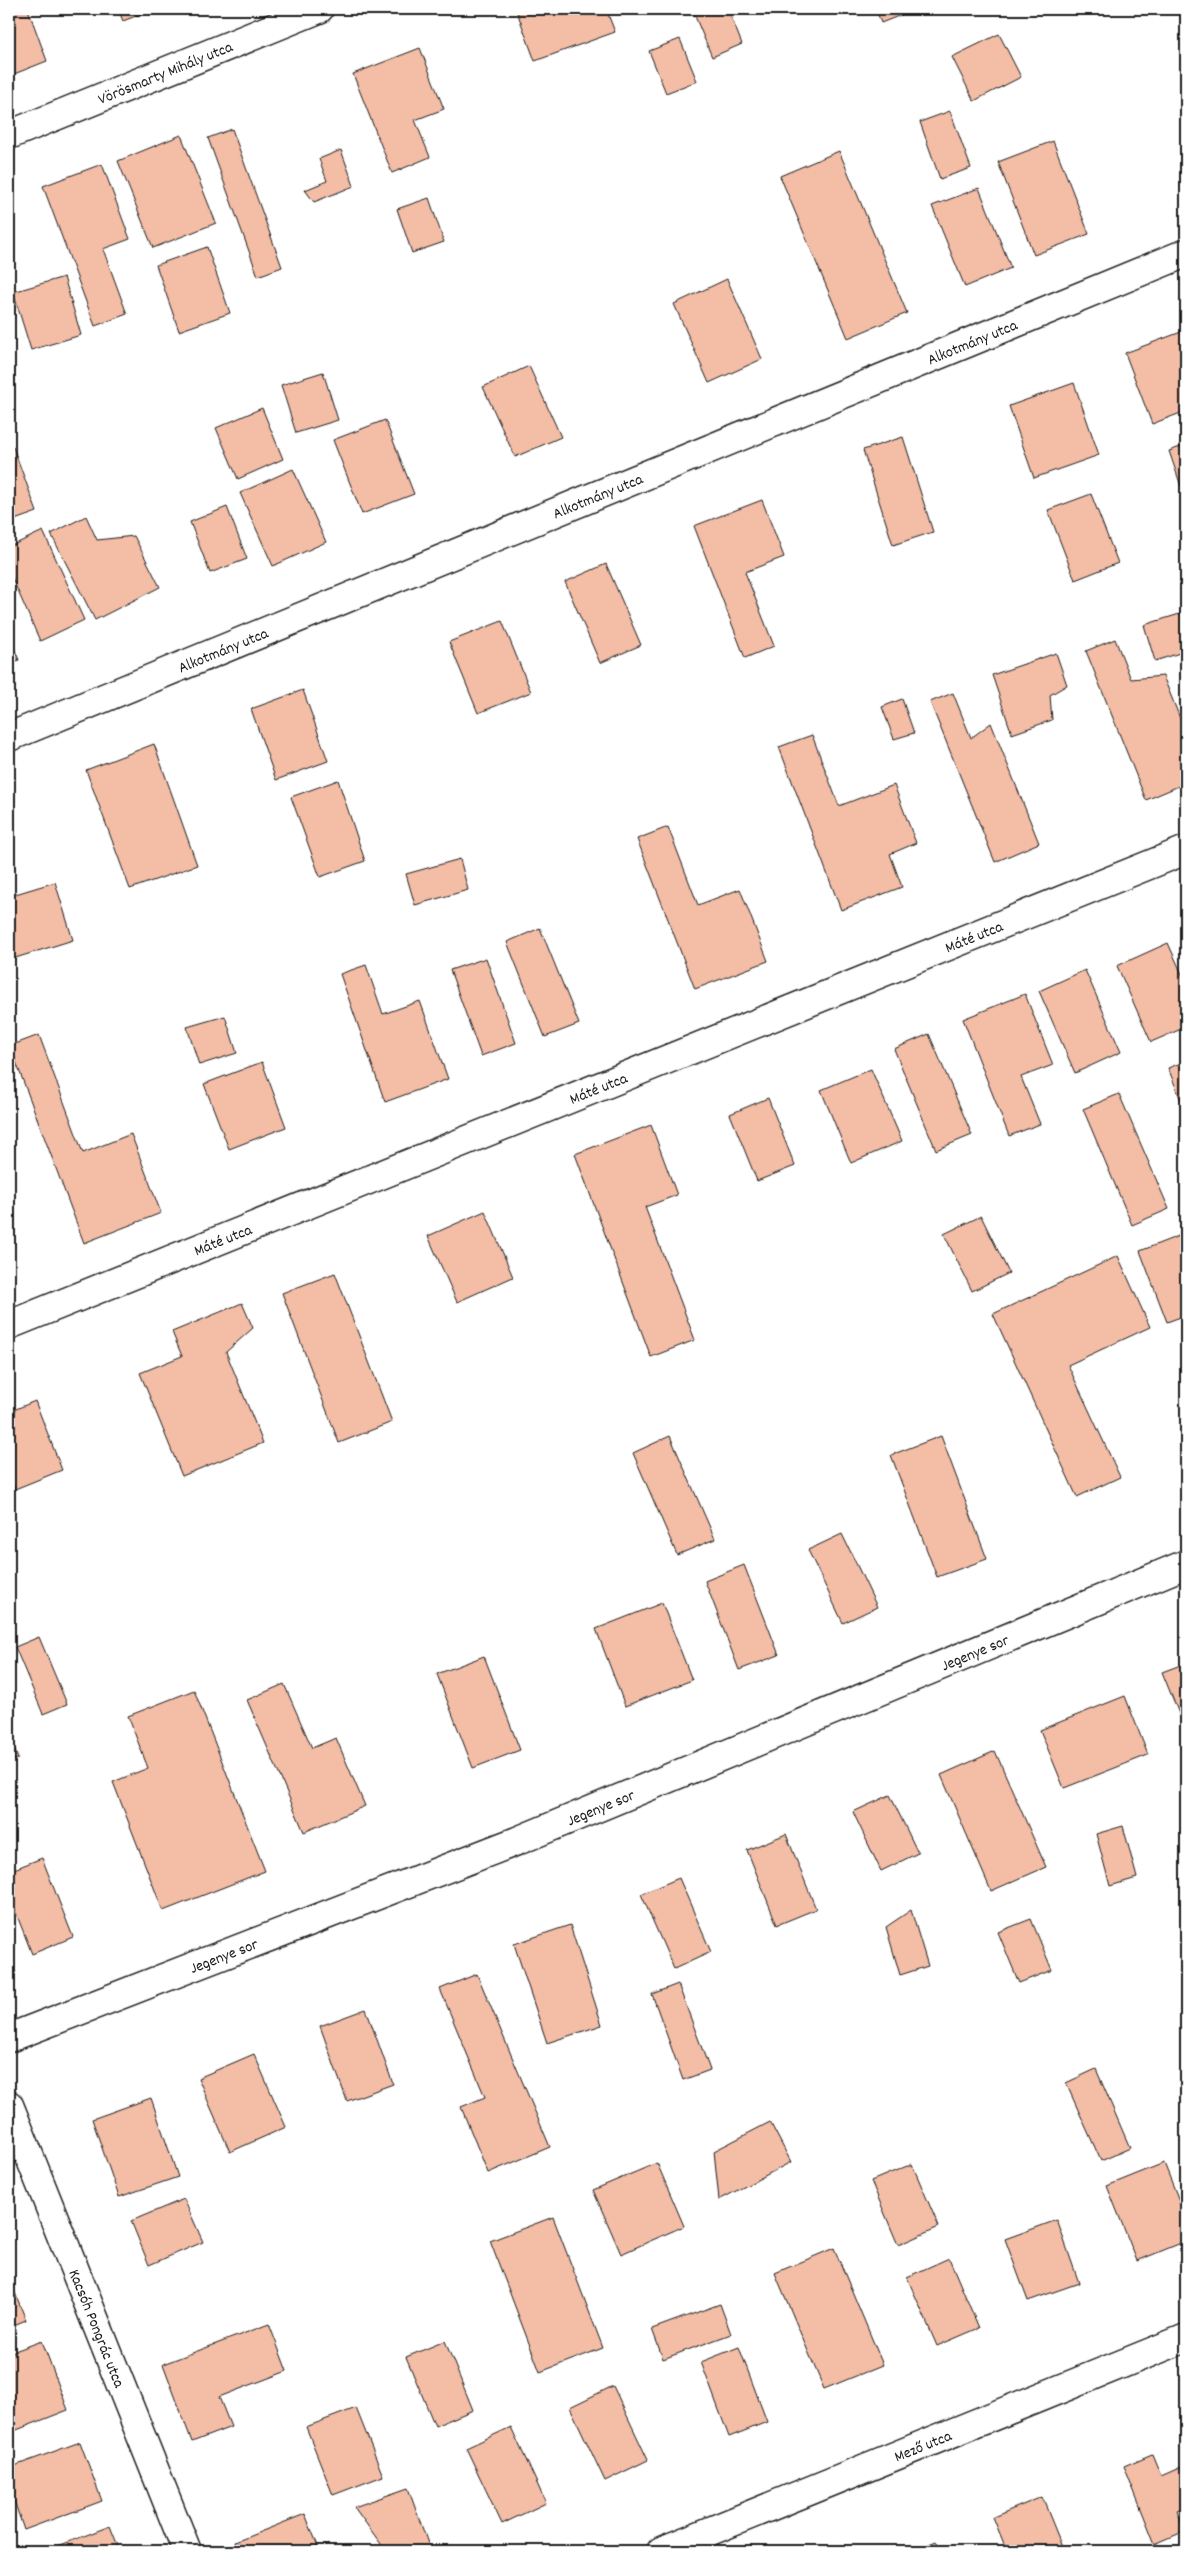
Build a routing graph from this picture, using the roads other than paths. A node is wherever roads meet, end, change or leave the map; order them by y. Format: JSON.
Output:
{"nodes":[{"id":1,"x":319,"y":9,"type":"edge"},
{"id":2,"x":9,"y":135,"type":"edge"},
{"id":3,"x":1186,"y":253,"type":"edge"},
{"id":4,"x":9,"y":738,"type":"edge"},
{"id":5,"x":1186,"y":850,"type":"edge"},
{"id":6,"x":9,"y":1325,"type":"edge"},
{"id":7,"x":1186,"y":1564,"type":"edge"},
{"id":8,"x":9,"y":2038,"type":"edge"},
{"id":9,"x":9,"y":2104,"type":"edge"},
{"id":10,"x":1186,"y":2338,"type":"edge"},
{"id":11,"x":187,"y":2551,"type":"edge"},
{"id":12,"x":660,"y":2551,"type":"edge"}],
"edges":[{"from":1,"to":2,"type":"street","name":"Vörösmarty Mihály utca"},
{"from":3,"to":4,"type":"street","name":"Alkotmány utca"},
{"from":5,"to":6,"type":"street","name":"Máté utca"},
{"from":7,"to":8,"type":"street","name":"Jegenye sor"},
{"from":9,"to":11,"type":"street","name":"Kacsóh Pongrác utca"},
{"from":10,"to":12,"type":"street","name":"Mező utca"}]}
